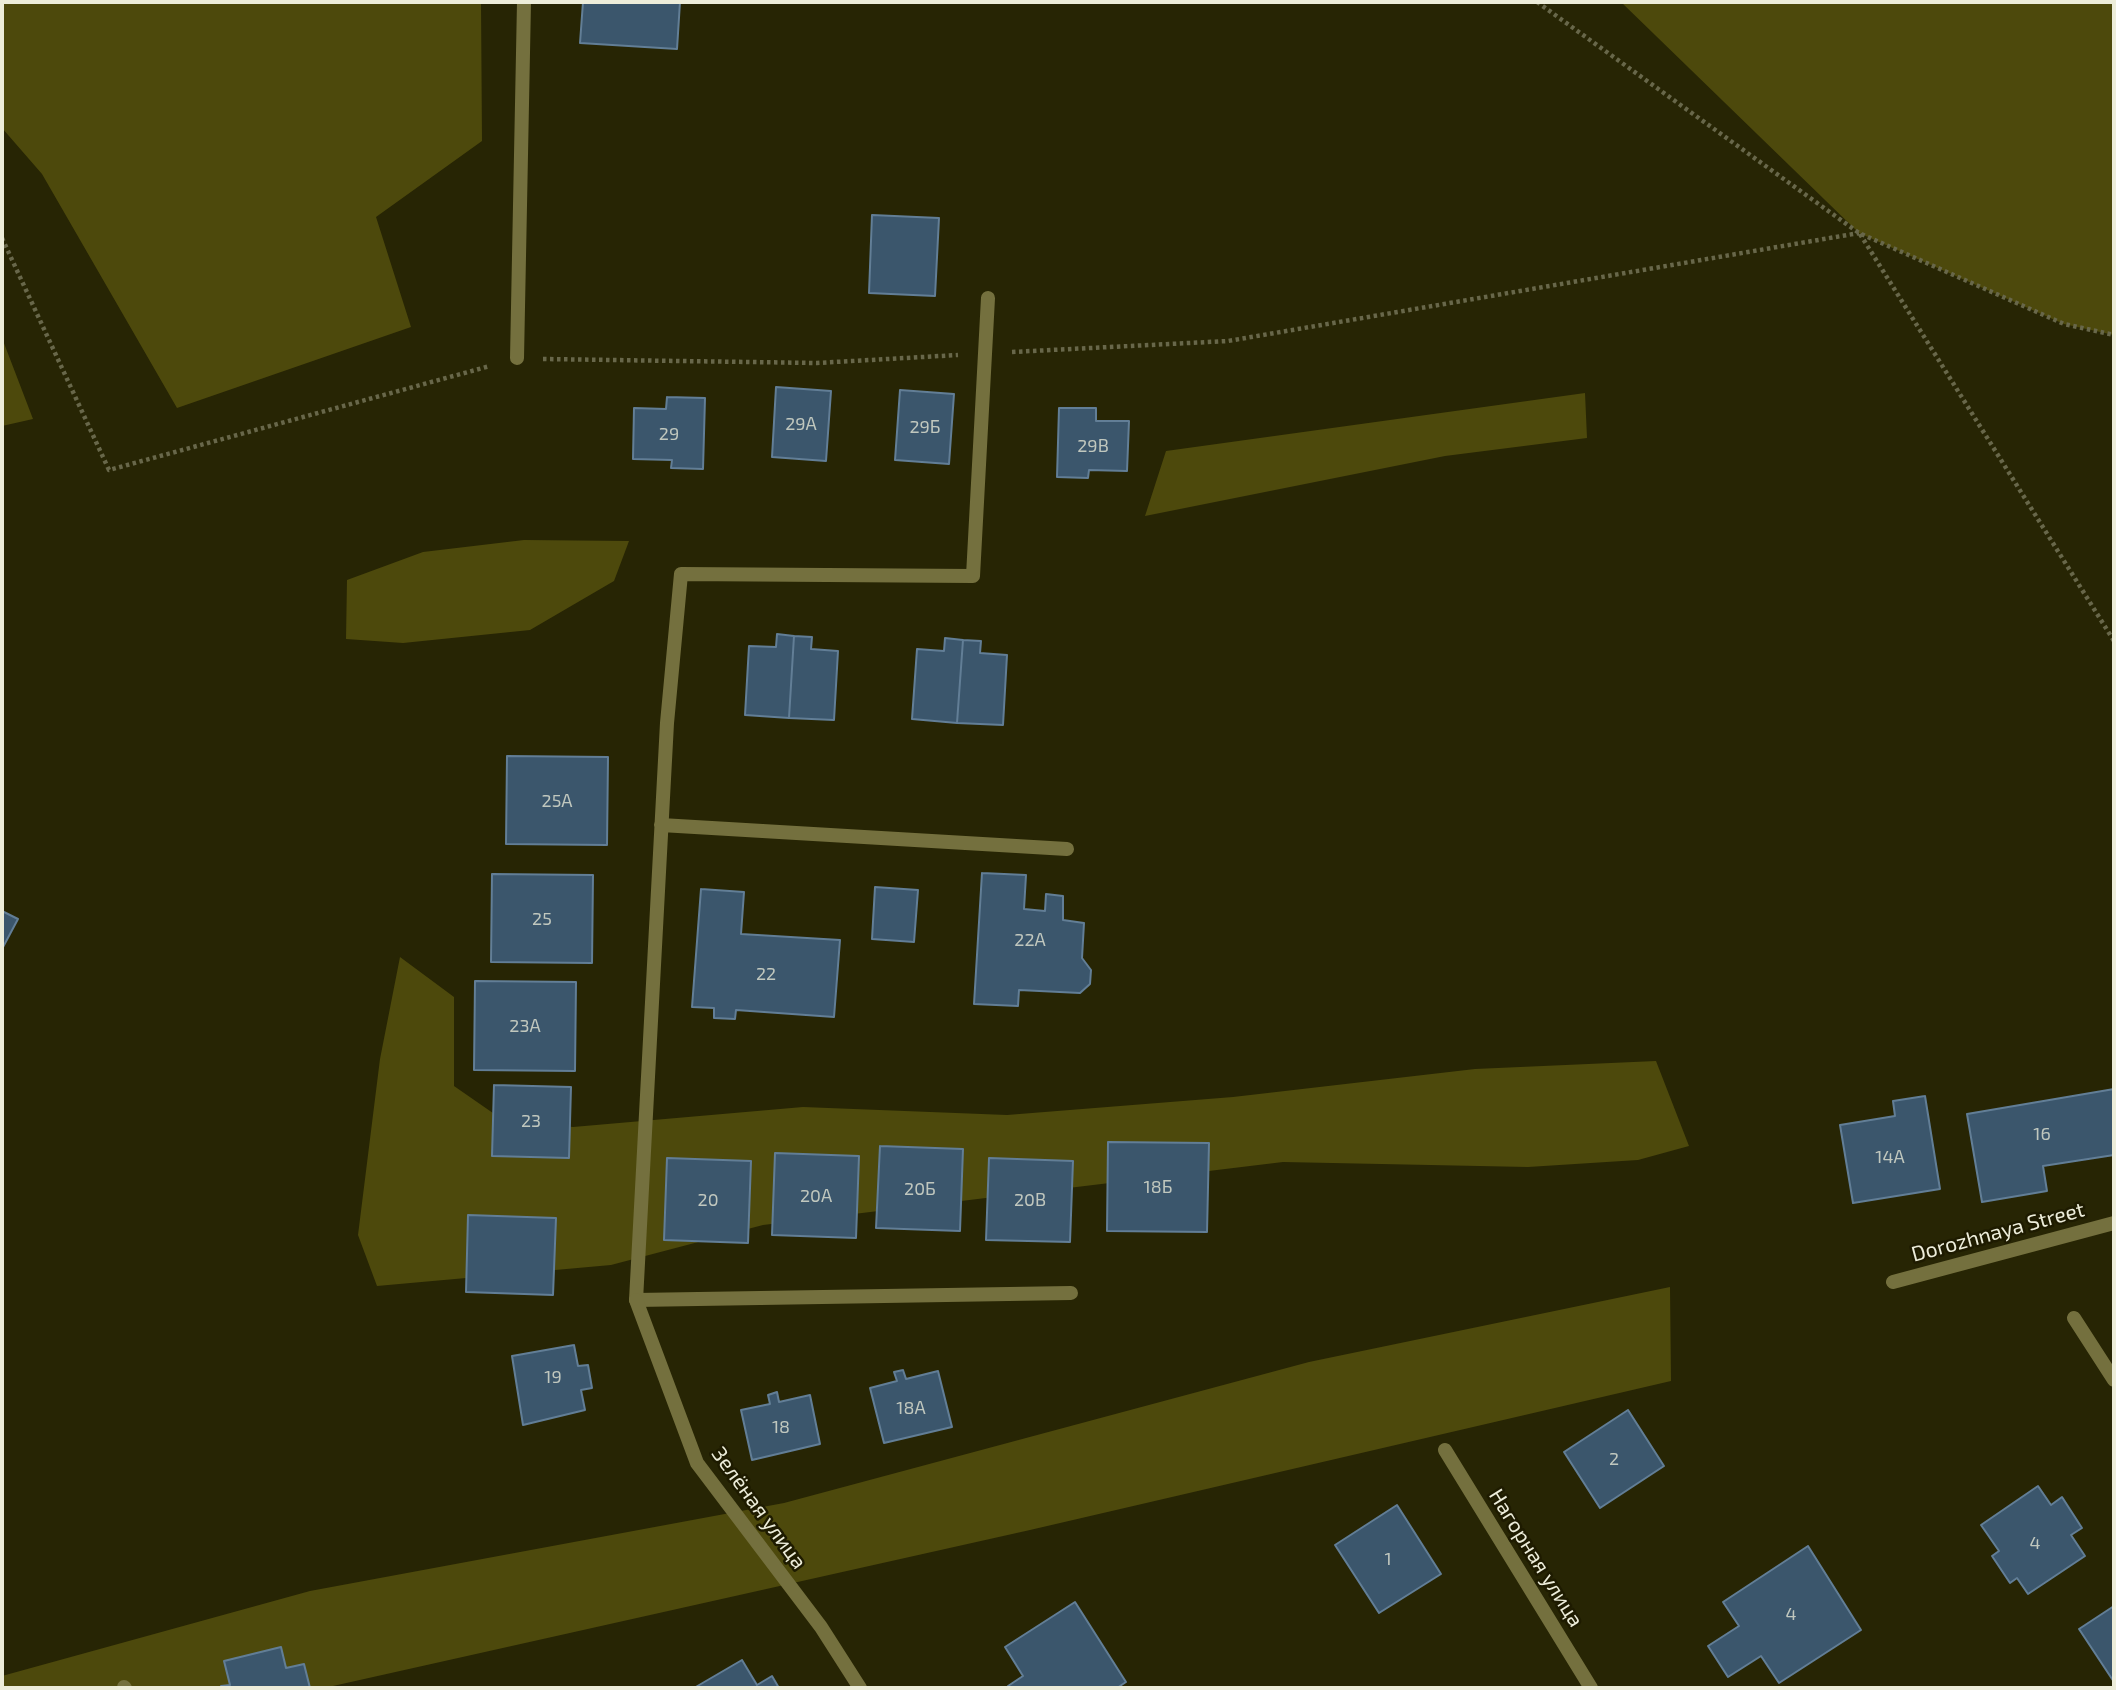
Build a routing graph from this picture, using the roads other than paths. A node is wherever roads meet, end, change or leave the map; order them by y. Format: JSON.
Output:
{"nodes":[{"id":1,"x":524,"y":2,"type":"edge"},
{"id":2,"x":988,"y":298,"type":"dead end"},
{"id":3,"x":517,"y":358,"type":"dead end"},
{"id":4,"x":661,"y":825,"type":"junction"},
{"id":5,"x":1067,"y":849,"type":"dead end"},
{"id":6,"x":2114,"y":1223,"type":"edge"},
{"id":7,"x":1893,"y":1282,"type":"dead end"},
{"id":8,"x":1071,"y":1293,"type":"dead end"},
{"id":9,"x":636,"y":1300,"type":"junction"},
{"id":10,"x":2074,"y":1318,"type":"dead end"},
{"id":11,"x":2114,"y":1380,"type":"edge"},
{"id":12,"x":1445,"y":1450,"type":"dead end"},
{"id":13,"x":860,"y":1688,"type":"edge"},
{"id":14,"x":1591,"y":1688,"type":"edge"}],
"edges":[{"from":1,"to":3,"type":"street"},
{"from":2,"to":4,"type":"street"},
{"from":4,"to":5,"type":"street"},
{"from":4,"to":9,"type":"street"},
{"from":6,"to":7,"type":"street","name":"Dorozhnaya Street"},
{"from":8,"to":9,"type":"street"},
{"from":9,"to":13,"type":"street","name":"Зелёная улица"},
{"from":10,"to":11,"type":"street"},
{"from":12,"to":14,"type":"street","name":"Нагорная улица"}]}
